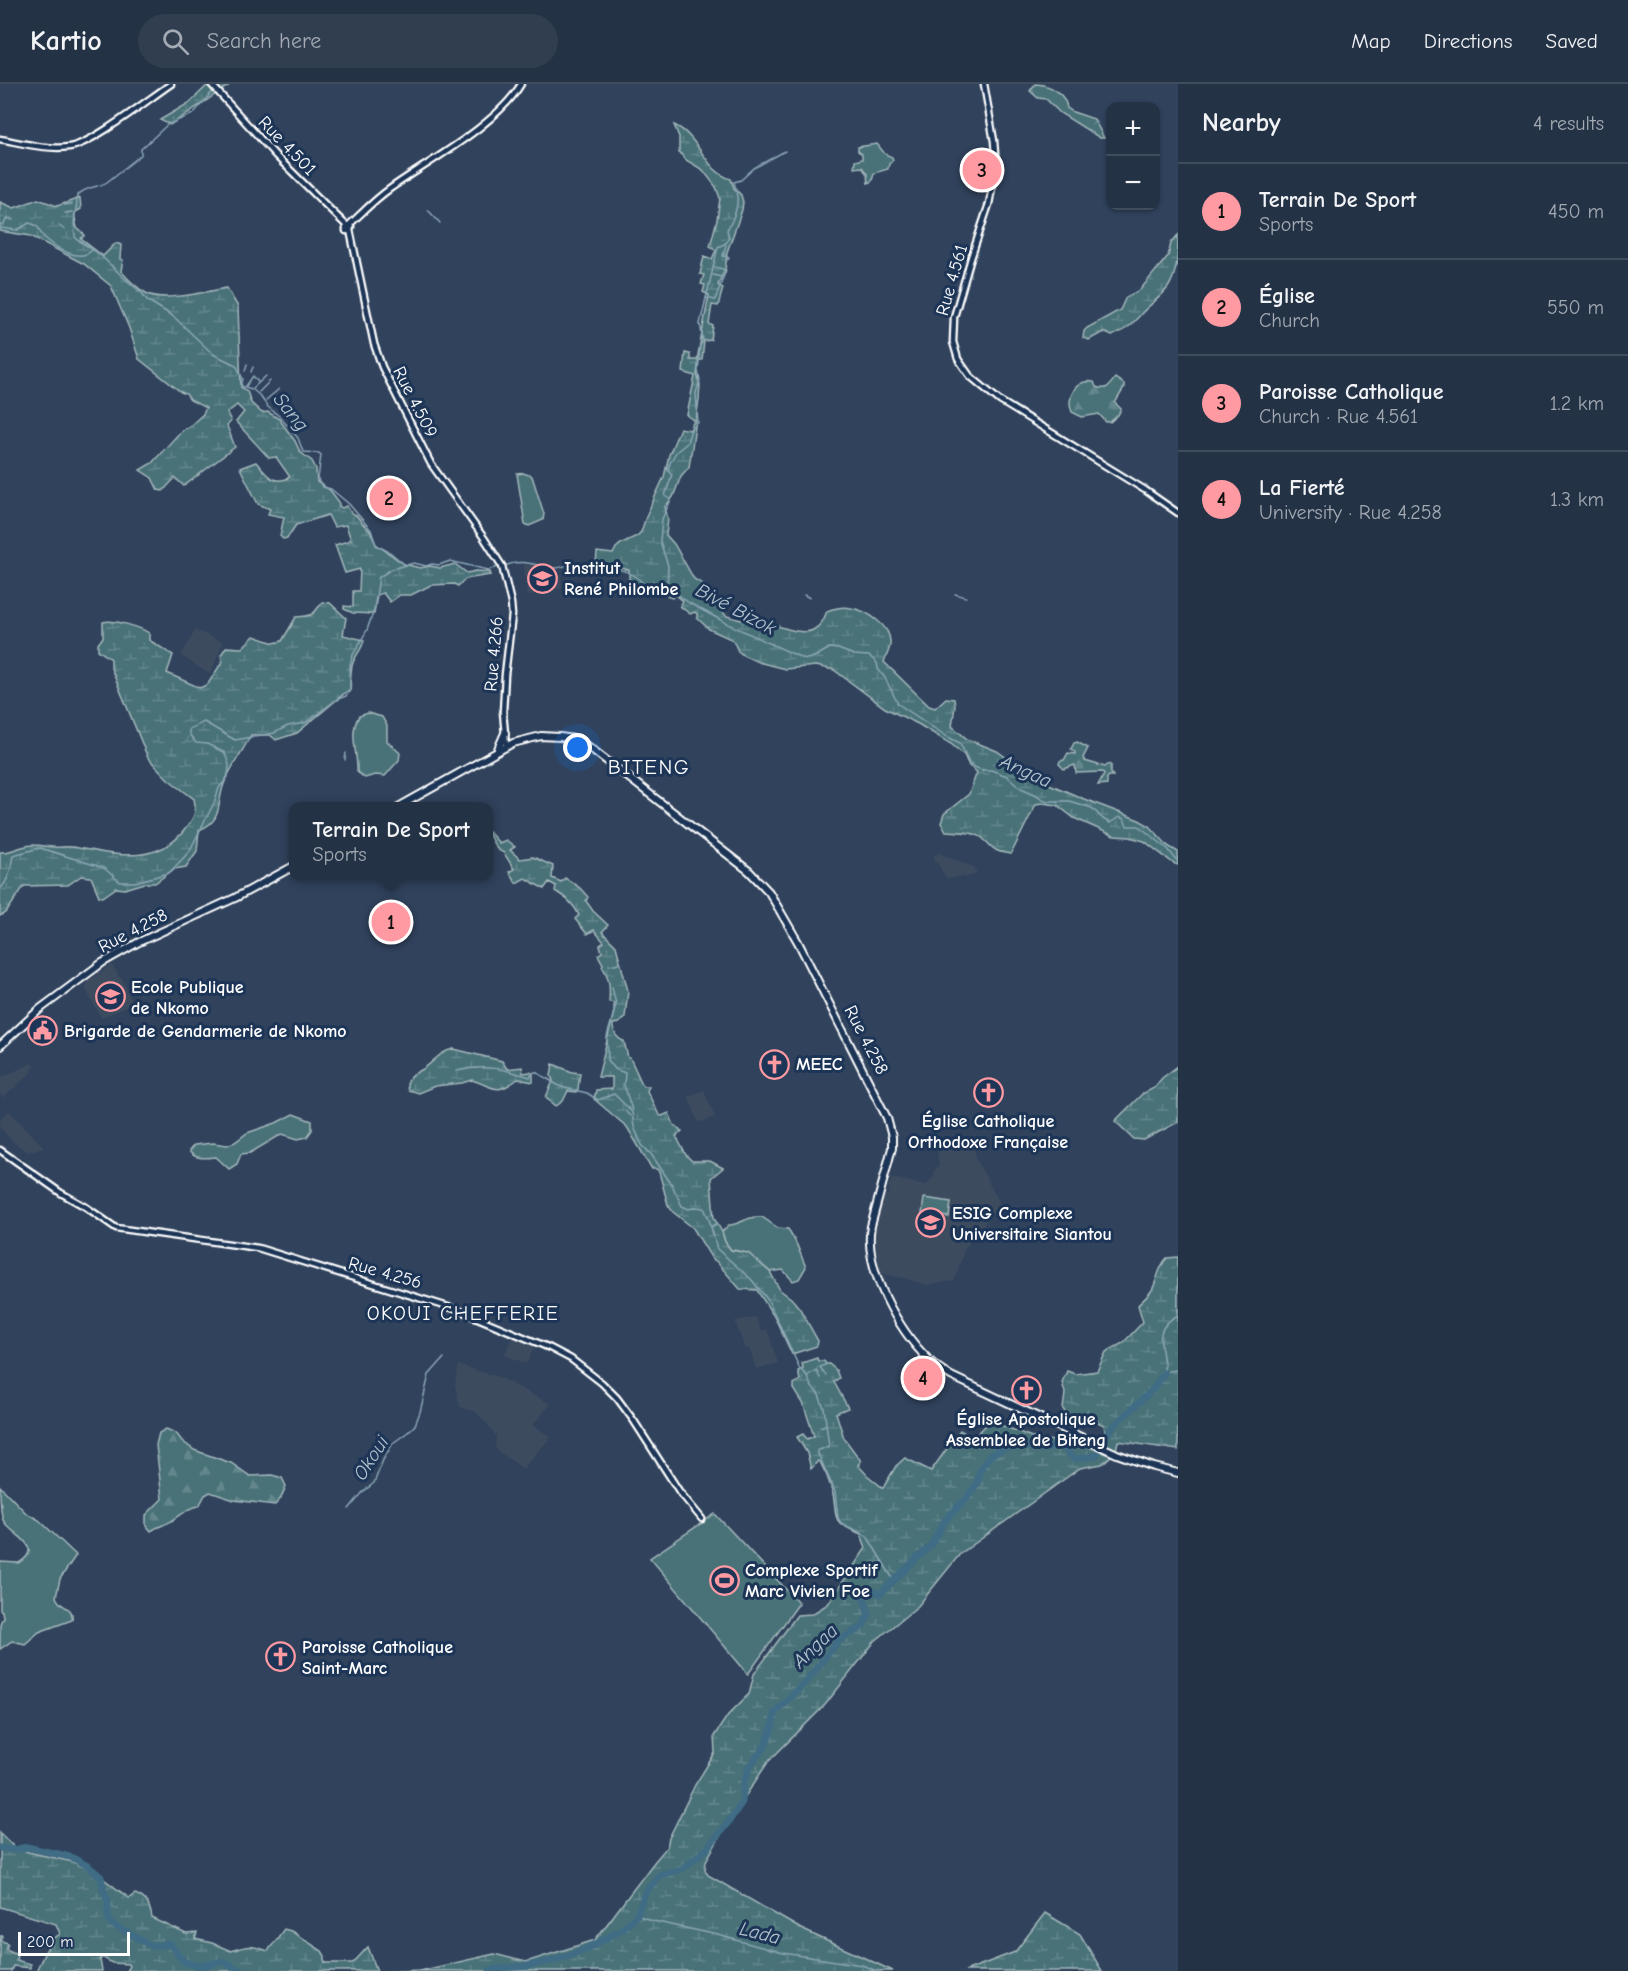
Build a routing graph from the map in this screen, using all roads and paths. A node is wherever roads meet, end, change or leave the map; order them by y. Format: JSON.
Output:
{"nodes":[{"id":1,"x":171,"y":84,"type":"edge"},
{"id":2,"x":211,"y":84,"type":"edge"},
{"id":3,"x":521,"y":84,"type":"edge"},
{"id":4,"x":984,"y":84,"type":"edge"},
{"id":5,"x":0,"y":139,"type":"edge"},
{"id":6,"x":349,"y":227,"type":"junction"},
{"id":7,"x":1178,"y":513,"type":"edge"},
{"id":8,"x":502,"y":566,"type":"joint"},
{"id":9,"x":505,"y":733,"type":"junction"},
{"id":10,"x":520,"y":741,"type":"junction"},
{"id":11,"x":506,"y":746,"type":"junction"},
{"id":12,"x":495,"y":753,"type":"junction"},
{"id":13,"x":409,"y":802,"type":"edge"},
{"id":14,"x":289,"y":869,"type":"edge"},
{"id":15,"x":0,"y":1046,"type":"edge"},
{"id":16,"x":0,"y":1150,"type":"edge"},
{"id":17,"x":1178,"y":1473,"type":"edge"},
{"id":18,"x":702,"y":1519,"type":"dead end"}],
"edges":[{"from":1,"to":5,"type":"street"},
{"from":2,"to":6,"type":"street","name":"Rue 4.501"},
{"from":3,"to":6,"type":"street"},
{"from":4,"to":7,"type":"street","name":"Rue 4.561"},
{"from":6,"to":8,"type":"street","name":"Rue 4.509"},
{"from":8,"to":9,"type":"street","name":"Rue 4.266"},
{"from":9,"to":10,"type":"highway"},
{"from":9,"to":11,"type":"street","name":"Rue 4.266"},
{"from":9,"to":12,"type":"highway"},
{"from":10,"to":11,"type":"highway","name":"Rue 4.258"},
{"from":10,"to":17,"type":"highway","name":"Rue 4.258"},
{"from":11,"to":12,"type":"highway","name":"Rue 4.258"},
{"from":12,"to":13,"type":"highway","name":"Rue 4.258"},
{"from":14,"to":15,"type":"highway","name":"Rue 4.258"},
{"from":16,"to":18,"type":"street","name":"Rue 4.256"}]}
